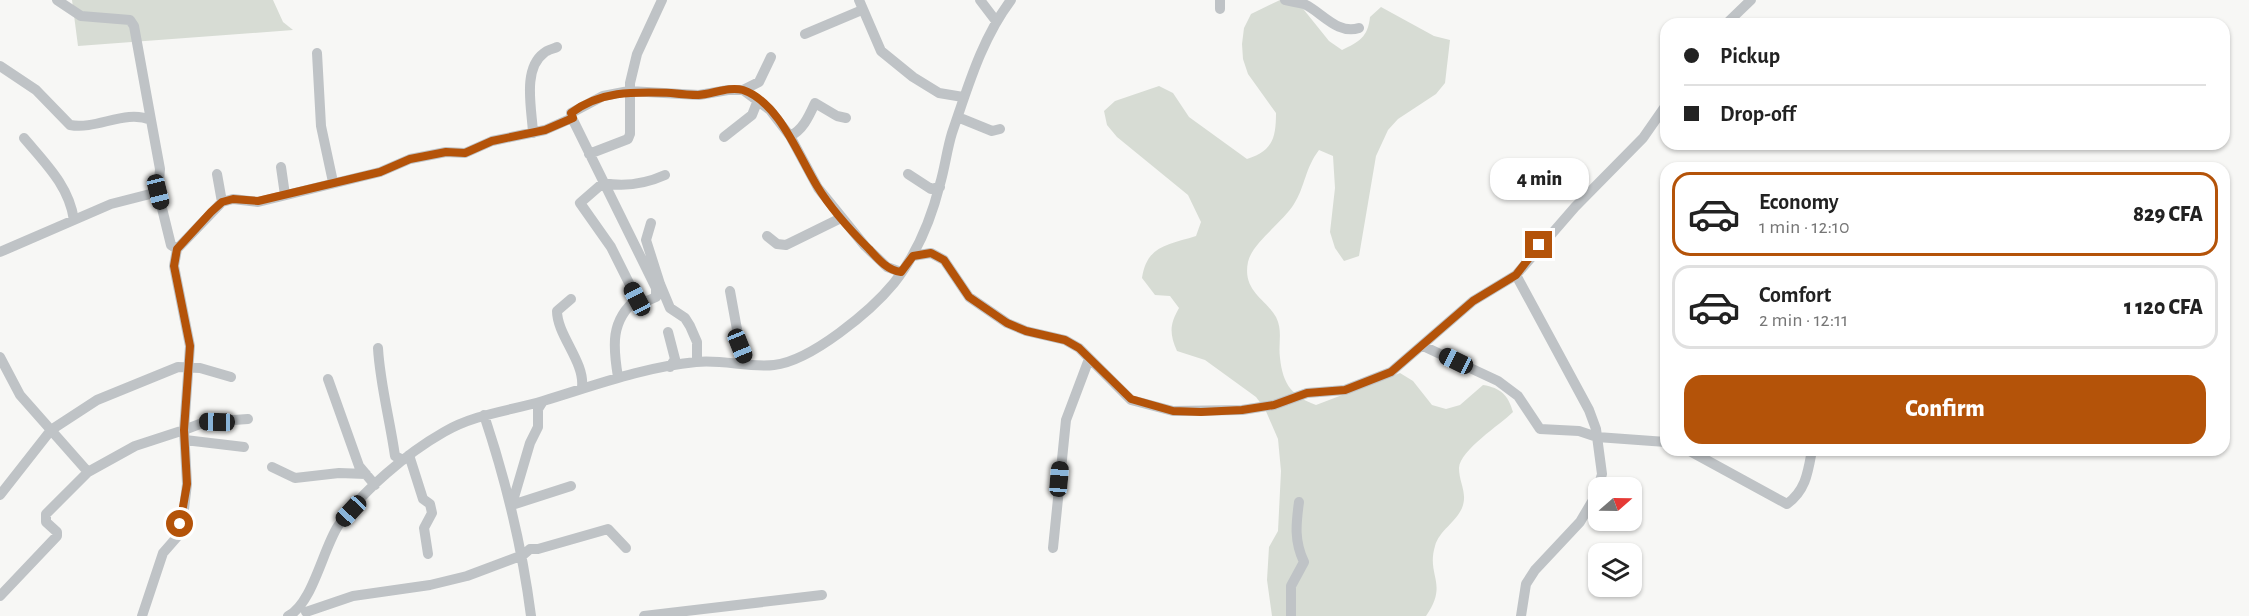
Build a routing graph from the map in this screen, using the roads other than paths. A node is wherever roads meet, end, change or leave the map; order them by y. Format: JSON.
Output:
{"nodes":[{"id":1,"x":57,"y":0,"type":"edge"},
{"id":2,"x":662,"y":0,"type":"edge"},
{"id":3,"x":980,"y":0,"type":"edge"},
{"id":4,"x":1011,"y":0,"type":"edge"},
{"id":5,"x":1285,"y":0,"type":"edge"},
{"id":6,"x":1751,"y":0,"type":"edge"},
{"id":7,"x":860,"y":5,"type":"edge"},
{"id":8,"x":1732,"y":18,"type":"edge"},
{"id":9,"x":996,"y":21,"type":"junction"},
{"id":10,"x":1359,"y":28,"type":"dead end"},
{"id":11,"x":805,"y":34,"type":"dead end"},
{"id":12,"x":557,"y":47,"type":"dead end"},
{"id":13,"x":317,"y":53,"type":"dead end"},
{"id":14,"x":771,"y":57,"type":"dead end"},
{"id":15,"x":0,"y":66,"type":"edge"},
{"id":16,"x":743,"y":90,"type":"junction"},
{"id":17,"x":629,"y":91,"type":"junction"},
{"id":18,"x":963,"y":97,"type":"junction"},
{"id":19,"x":758,"y":100,"type":"junction"},
{"id":20,"x":1660,"y":114,"type":"edge"},
{"id":21,"x":573,"y":118,"type":"junction"},
{"id":22,"x":846,"y":118,"type":"dead end"},
{"id":23,"x":960,"y":118,"type":"junction"},
{"id":24,"x":151,"y":120,"type":"junction"},
{"id":25,"x":1000,"y":129,"type":"dead end"},
{"id":26,"x":533,"y":132,"type":"junction"},
{"id":27,"x":790,"y":136,"type":"junction"},
{"id":28,"x":724,"y":137,"type":"dead end"},
{"id":29,"x":24,"y":138,"type":"dead end"},
{"id":30,"x":589,"y":154,"type":"junction"},
{"id":31,"x":281,"y":167,"type":"dead end"},
{"id":32,"x":217,"y":174,"type":"dead end"},
{"id":33,"x":908,"y":174,"type":"dead end"},
{"id":34,"x":665,"y":175,"type":"dead end"},
{"id":35,"x":333,"y":182,"type":"junction"},
{"id":36,"x":603,"y":183,"type":"junction"},
{"id":37,"x":940,"y":187,"type":"junction"},
{"id":38,"x":158,"y":192,"type":"junction"},
{"id":39,"x":285,"y":195,"type":"junction"},
{"id":40,"x":222,"y":202,"type":"junction"},
{"id":41,"x":841,"y":218,"type":"junction"},
{"id":42,"x":74,"y":220,"type":"junction"},
{"id":43,"x":651,"y":223,"type":"dead end"},
{"id":44,"x":767,"y":236,"type":"dead end"},
{"id":45,"x":177,"y":249,"type":"junction"},
{"id":46,"x":0,"y":252,"type":"edge"},
{"id":47,"x":913,"y":256,"type":"junction"},
{"id":48,"x":901,"y":272,"type":"junction"},
{"id":49,"x":1516,"y":275,"type":"junction"},
{"id":50,"x":730,"y":291,"type":"dead end"},
{"id":51,"x":571,"y":299,"type":"dead end"},
{"id":52,"x":637,"y":299,"type":"junction"},
{"id":53,"x":668,"y":332,"type":"dead end"},
{"id":54,"x":1423,"y":346,"type":"junction"},
{"id":55,"x":378,"y":348,"type":"dead end"},
{"id":56,"x":0,"y":357,"type":"edge"},
{"id":57,"x":1089,"y":359,"type":"junction"},
{"id":58,"x":697,"y":362,"type":"junction"},
{"id":59,"x":747,"y":363,"type":"junction"},
{"id":60,"x":187,"y":366,"type":"junction"},
{"id":61,"x":670,"y":367,"type":"junction"},
{"id":62,"x":4,"y":377,"type":"edge"},
{"id":63,"x":231,"y":377,"type":"dead end"},
{"id":64,"x":618,"y":377,"type":"junction"},
{"id":65,"x":328,"y":379,"type":"dead end"},
{"id":66,"x":582,"y":387,"type":"junction"},
{"id":67,"x":543,"y":401,"type":"junction"},
{"id":68,"x":484,"y":415,"type":"junction"},
{"id":69,"x":248,"y":419,"type":"dead end"},
{"id":70,"x":51,"y":430,"type":"junction"},
{"id":71,"x":184,"y":435,"type":"junction"},
{"id":72,"x":1597,"y":437,"type":"junction"},
{"id":73,"x":1660,"y":442,"type":"edge"},
{"id":74,"x":244,"y":447,"type":"dead end"},
{"id":75,"x":1699,"y":456,"type":"edge"},
{"id":76,"x":1811,"y":456,"type":"edge"},
{"id":77,"x":406,"y":457,"type":"junction"},
{"id":78,"x":272,"y":467,"type":"dead end"},
{"id":79,"x":88,"y":471,"type":"junction"},
{"id":80,"x":366,"y":474,"type":"junction"},
{"id":81,"x":375,"y":485,"type":"junction"},
{"id":82,"x":571,"y":486,"type":"dead end"},
{"id":83,"x":0,"y":495,"type":"edge"},
{"id":84,"x":1299,"y":502,"type":"dead end"},
{"id":85,"x":512,"y":505,"type":"junction"},
{"id":86,"x":626,"y":548,"type":"dead end"},
{"id":87,"x":1053,"y":548,"type":"dead end"},
{"id":88,"x":428,"y":554,"type":"dead end"},
{"id":89,"x":523,"y":555,"type":"junction"},
{"id":90,"x":822,"y":595,"type":"dead end"},
{"id":91,"x":0,"y":596,"type":"edge"},
{"id":92,"x":305,"y":611,"type":"edge"},
{"id":93,"x":142,"y":616,"type":"edge"},
{"id":94,"x":288,"y":616,"type":"edge"},
{"id":95,"x":531,"y":616,"type":"edge"},
{"id":96,"x":644,"y":616,"type":"edge"},
{"id":97,"x":1291,"y":616,"type":"edge"},
{"id":98,"x":1521,"y":616,"type":"edge"}],
"edges":[{"from":1,"to":24,"type":"street"},
{"from":2,"to":17,"type":"street"},
{"from":3,"to":9,"type":"street"},
{"from":4,"to":9,"type":"street"},
{"from":5,"to":10,"type":"street"},
{"from":6,"to":8,"type":"street"},
{"from":7,"to":11,"type":"street"},
{"from":7,"to":18,"type":"street"},
{"from":9,"to":18,"type":"street"},
{"from":12,"to":26,"type":"street"},
{"from":13,"to":35,"type":"street"},
{"from":14,"to":16,"type":"street"},
{"from":15,"to":24,"type":"street"},
{"from":16,"to":17,"type":"street"},
{"from":16,"to":19,"type":"street"},
{"from":17,"to":21,"type":"street"},
{"from":17,"to":30,"type":"street"},
{"from":18,"to":23,"type":"street"},
{"from":19,"to":27,"type":"street"},
{"from":19,"to":28,"type":"street"},
{"from":20,"to":49,"type":"street"},
{"from":21,"to":26,"type":"street"},
{"from":21,"to":30,"type":"street"},
{"from":22,"to":27,"type":"street"},
{"from":23,"to":25,"type":"street"},
{"from":23,"to":37,"type":"street"},
{"from":24,"to":38,"type":"street"},
{"from":26,"to":35,"type":"street"},
{"from":27,"to":41,"type":"street"},
{"from":29,"to":42,"type":"street"},
{"from":30,"to":36,"type":"street"},
{"from":31,"to":39,"type":"street"},
{"from":32,"to":40,"type":"street"},
{"from":33,"to":37,"type":"street"},
{"from":34,"to":36,"type":"street"},
{"from":35,"to":39,"type":"street"},
{"from":36,"to":52,"type":"street"},
{"from":36,"to":52,"type":"street"},
{"from":37,"to":47,"type":"street"},
{"from":38,"to":42,"type":"street"},
{"from":38,"to":45,"type":"street"},
{"from":39,"to":40,"type":"street"},
{"from":40,"to":45,"type":"street"},
{"from":41,"to":44,"type":"street"},
{"from":41,"to":48,"type":"street"},
{"from":42,"to":46,"type":"street"},
{"from":43,"to":58,"type":"street"},
{"from":45,"to":60,"type":"street"},
{"from":47,"to":48,"type":"street"},
{"from":47,"to":57,"type":"street"},
{"from":48,"to":59,"type":"street"},
{"from":49,"to":54,"type":"street"},
{"from":49,"to":72,"type":"street"},
{"from":50,"to":59,"type":"street"},
{"from":51,"to":66,"type":"street"},
{"from":52,"to":64,"type":"street"},
{"from":53,"to":61,"type":"street"},
{"from":54,"to":57,"type":"street"},
{"from":54,"to":72,"type":"street"},
{"from":55,"to":77,"type":"street"},
{"from":56,"to":62,"type":"street"},
{"from":57,"to":87,"type":"street"},
{"from":58,"to":59,"type":"street"},
{"from":58,"to":61,"type":"street"},
{"from":60,"to":63,"type":"street"},
{"from":60,"to":70,"type":"street"},
{"from":60,"to":71,"type":"street"},
{"from":61,"to":64,"type":"street"},
{"from":62,"to":70,"type":"street"},
{"from":64,"to":66,"type":"street"},
{"from":65,"to":80,"type":"street"},
{"from":66,"to":67,"type":"street"},
{"from":67,"to":68,"type":"street"},
{"from":67,"to":85,"type":"street"},
{"from":68,"to":77,"type":"street"},
{"from":68,"to":85,"type":"street"},
{"from":69,"to":71,"type":"street"},
{"from":70,"to":79,"type":"street"},
{"from":70,"to":83,"type":"street"},
{"from":71,"to":74,"type":"street"},
{"from":71,"to":79,"type":"street"},
{"from":71,"to":93,"type":"street"},
{"from":72,"to":73,"type":"street"},
{"from":72,"to":98,"type":"street"},
{"from":75,"to":76,"type":"street"},
{"from":77,"to":81,"type":"street"},
{"from":77,"to":88,"type":"street"},
{"from":78,"to":80,"type":"street"},
{"from":79,"to":91,"type":"street"},
{"from":80,"to":81,"type":"street"},
{"from":81,"to":92,"type":"street"},
{"from":82,"to":85,"type":"street"},
{"from":84,"to":97,"type":"street"},
{"from":85,"to":89,"type":"street"},
{"from":86,"to":89,"type":"street"},
{"from":89,"to":92,"type":"street"},
{"from":89,"to":95,"type":"street"},
{"from":90,"to":96,"type":"street"},
{"from":92,"to":94,"type":"street"}]}
